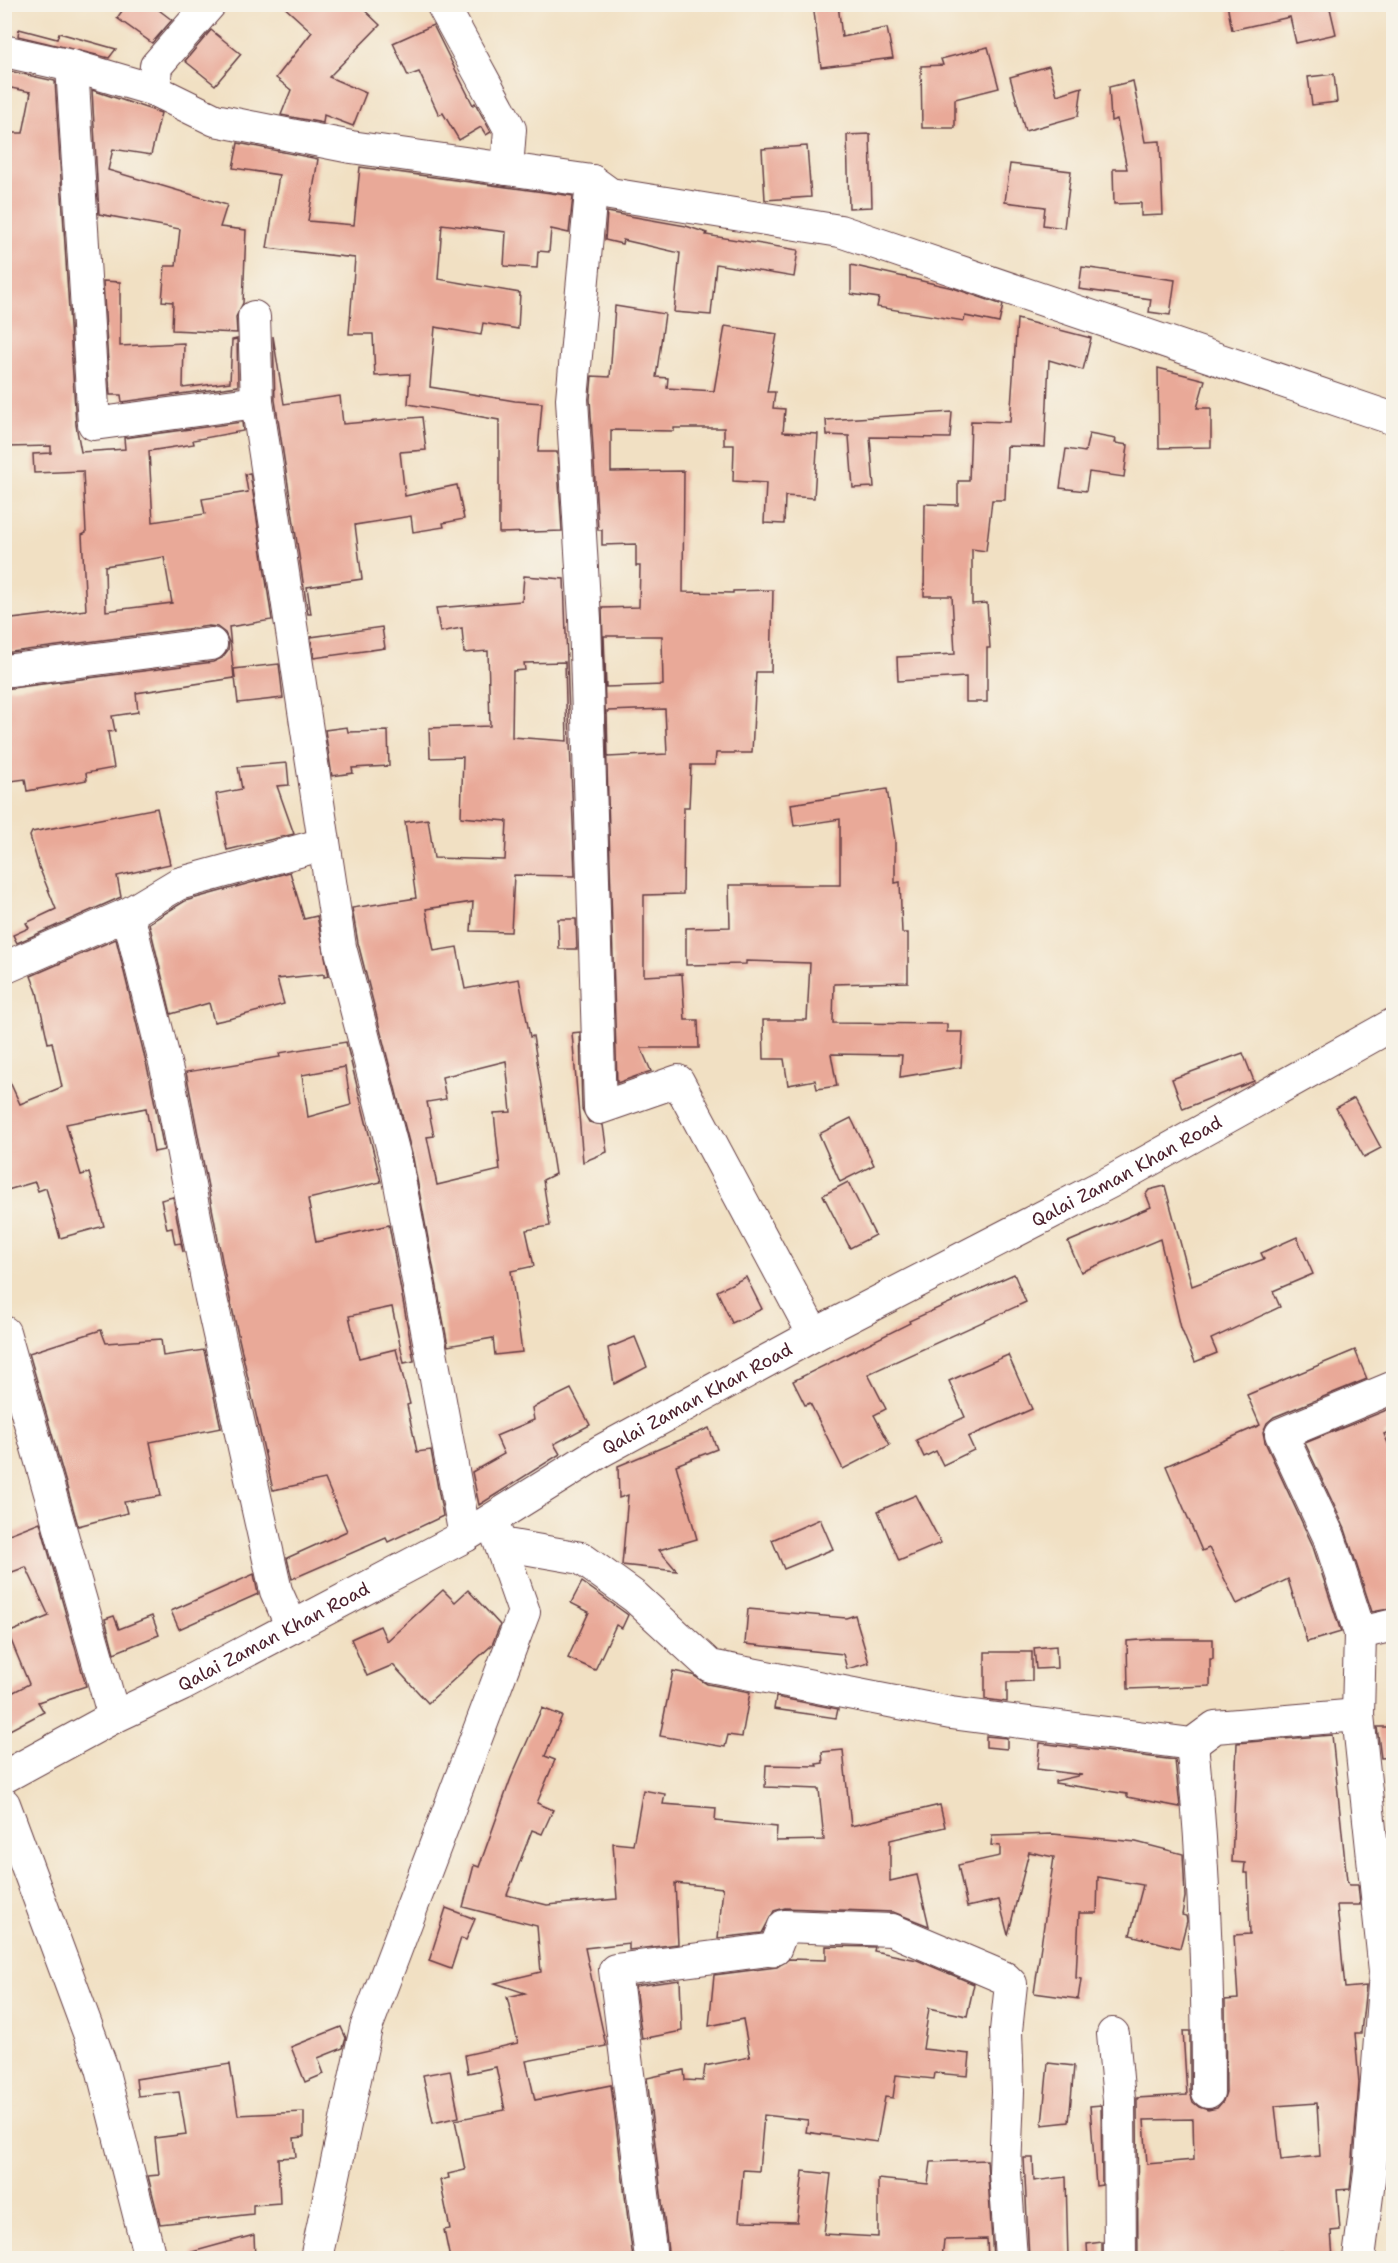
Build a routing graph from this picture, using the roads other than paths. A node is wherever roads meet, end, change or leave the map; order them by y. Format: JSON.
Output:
{"nodes":[{"id":1,"x":210,"y":4,"type":"edge"},
{"id":2,"x":442,"y":4,"type":"edge"},
{"id":3,"x":4,"y":51,"type":"edge"},
{"id":4,"x":72,"y":66,"type":"junction"},
{"id":5,"x":154,"y":90,"type":"junction"},
{"id":6,"x":507,"y":169,"type":"junction"},
{"id":7,"x":592,"y":181,"type":"junction"},
{"id":8,"x":254,"y":317,"type":"dead end"},
{"id":9,"x":257,"y":402,"type":"junction"},
{"id":10,"x":1394,"y":419,"type":"edge"},
{"id":11,"x":210,"y":644,"type":"dead end"},
{"id":12,"x":4,"y":671,"type":"edge"},
{"id":13,"x":324,"y":844,"type":"junction"},
{"id":14,"x":128,"y":914,"type":"junction"},
{"id":15,"x":4,"y":968,"type":"edge"},
{"id":16,"x":1394,"y":1024,"type":"edge"},
{"id":17,"x":4,"y":1332,"type":"edge"},
{"id":18,"x":814,"y":1335,"type":"junction"},
{"id":19,"x":1394,"y":1387,"type":"edge"},
{"id":20,"x":496,"y":1532,"type":"junction"},
{"id":21,"x":465,"y":1536,"type":"junction"},
{"id":22,"x":1394,"y":1625,"type":"edge"},
{"id":23,"x":292,"y":1627,"type":"junction"},
{"id":24,"x":1360,"y":1634,"type":"junction"},
{"id":25,"x":1358,"y":1715,"type":"junction"},
{"id":26,"x":114,"y":1717,"type":"junction"},
{"id":27,"x":1192,"y":1744,"type":"junction"},
{"id":28,"x":4,"y":1777,"type":"edge"},
{"id":29,"x":4,"y":1804,"type":"edge"},
{"id":30,"x":1113,"y":2034,"type":"dead end"},
{"id":31,"x":1208,"y":2092,"type":"dead end"},
{"id":32,"x":150,"y":2259,"type":"edge"},
{"id":33,"x":316,"y":2259,"type":"edge"},
{"id":34,"x":651,"y":2259,"type":"edge"},
{"id":35,"x":1011,"y":2259,"type":"edge"},
{"id":36,"x":1120,"y":2259,"type":"edge"},
{"id":37,"x":1359,"y":2259,"type":"edge"}],
"edges":[{"from":1,"to":5,"type":"street"},
{"from":2,"to":6,"type":"street"},
{"from":3,"to":4,"type":"street"},
{"from":4,"to":5,"type":"street"},
{"from":4,"to":9,"type":"street"},
{"from":5,"to":6,"type":"street"},
{"from":6,"to":7,"type":"street"},
{"from":7,"to":10,"type":"street"},
{"from":7,"to":18,"type":"street"},
{"from":8,"to":9,"type":"street"},
{"from":9,"to":13,"type":"street"},
{"from":11,"to":12,"type":"street"},
{"from":13,"to":14,"type":"street"},
{"from":13,"to":21,"type":"street"},
{"from":14,"to":15,"type":"street"},
{"from":14,"to":23,"type":"street"},
{"from":16,"to":18,"type":"street","name":"Qalai Zaman Khan Road"},
{"from":17,"to":26,"type":"street"},
{"from":18,"to":20,"type":"street","name":"Qalai Zaman Khan Road"},
{"from":19,"to":24,"type":"street"},
{"from":20,"to":21,"type":"street","name":"Qalai Zaman Khan Road"},
{"from":20,"to":27,"type":"street"},
{"from":20,"to":33,"type":"street"},
{"from":21,"to":23,"type":"street","name":"Qalai Zaman Khan Road"},
{"from":22,"to":24,"type":"street"},
{"from":23,"to":26,"type":"street","name":"Qalai Zaman Khan Road"},
{"from":24,"to":25,"type":"street"},
{"from":25,"to":27,"type":"street"},
{"from":25,"to":37,"type":"street"},
{"from":26,"to":28,"type":"street","name":"Qalai Zaman Khan Road"},
{"from":27,"to":31,"type":"street"},
{"from":29,"to":32,"type":"street"},
{"from":30,"to":36,"type":"street"},
{"from":34,"to":35,"type":"street"}]}
